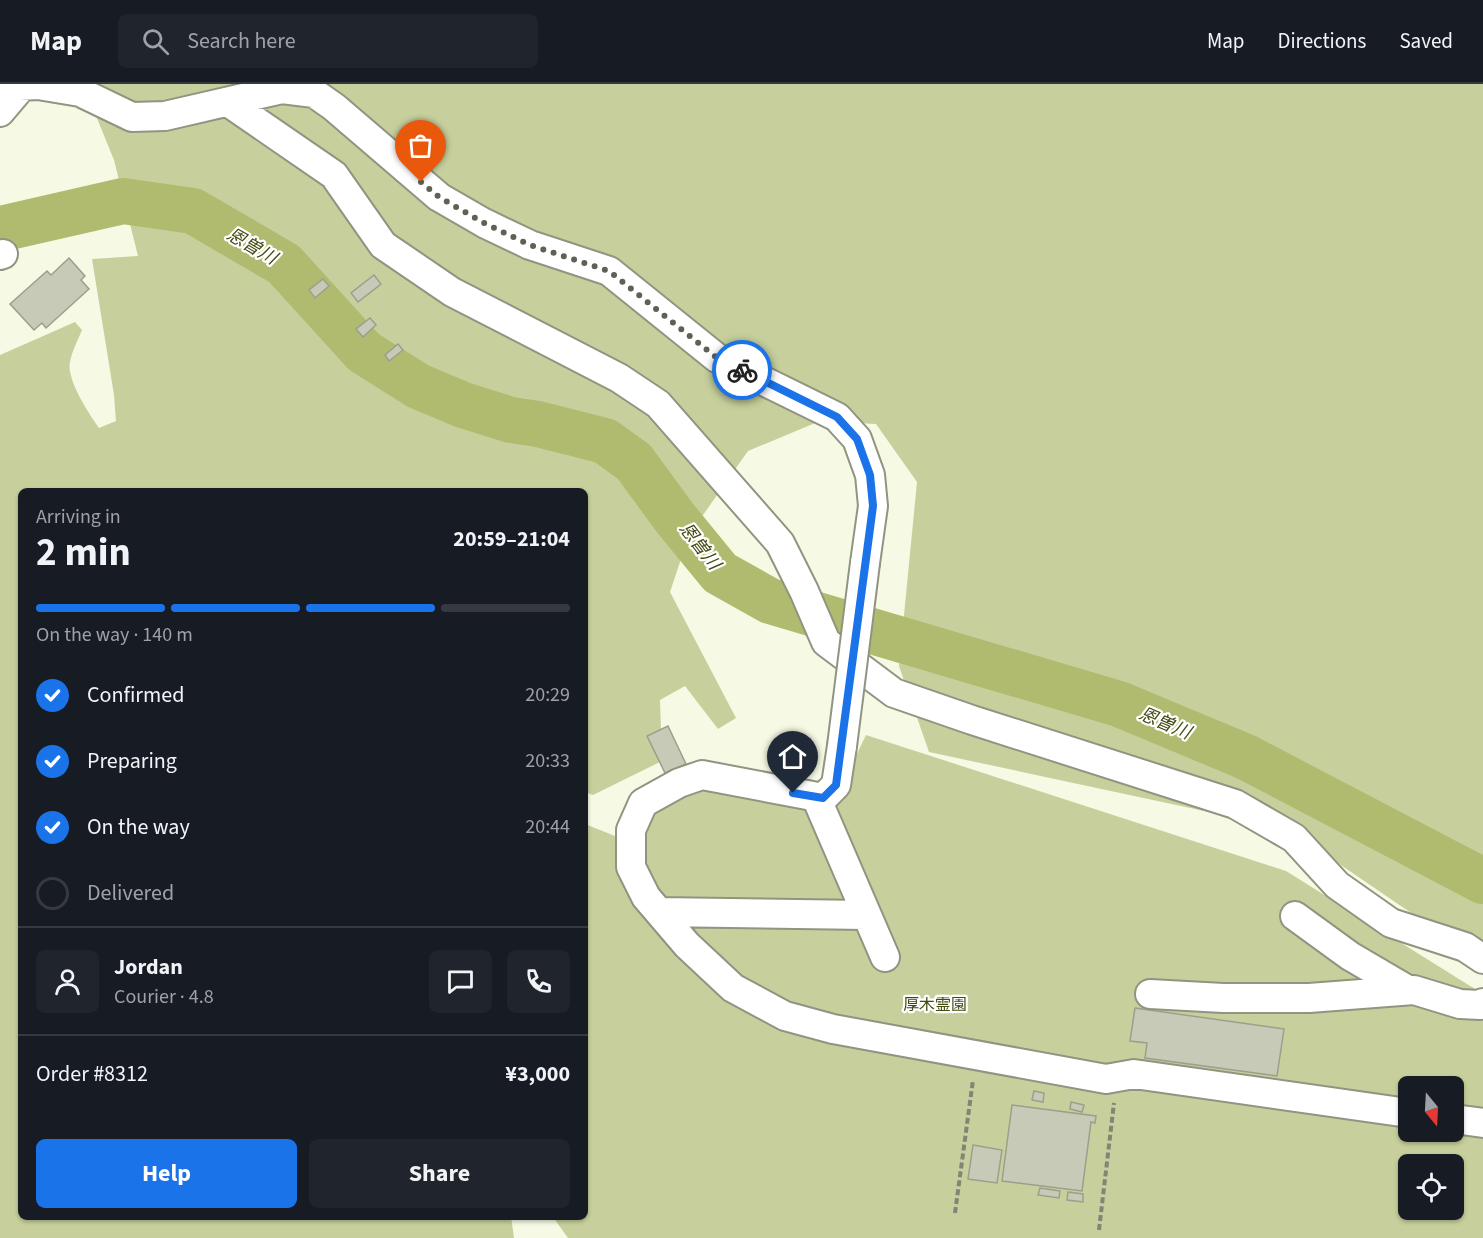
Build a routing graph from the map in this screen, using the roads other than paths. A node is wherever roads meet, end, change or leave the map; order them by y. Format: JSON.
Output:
{"nodes":[{"id":1,"x":11,"y":86,"type":"edge"},
{"id":2,"x":228,"y":102,"type":"junction"},
{"id":3,"x":0,"y":112,"type":"edge"},
{"id":4,"x":816,"y":797,"type":"junction"},
{"id":5,"x":659,"y":912,"type":"junction"},
{"id":6,"x":866,"y":915,"type":"junction"},
{"id":7,"x":1296,"y":916,"type":"dead end"},
{"id":8,"x":885,"y":957,"type":"dead end"},
{"id":9,"x":1483,"y":959,"type":"edge"},
{"id":10,"x":1408,"y":990,"type":"junction"},
{"id":11,"x":1150,"y":994,"type":"dead end"},
{"id":12,"x":1483,"y":1004,"type":"edge"},
{"id":13,"x":1398,"y":1112,"type":"edge"},
{"id":14,"x":1464,"y":1120,"type":"edge"},
{"id":15,"x":1483,"y":1123,"type":"edge"}],
"edges":[{"from":1,"to":2,"type":"street"},
{"from":1,"to":3,"type":"street"},
{"from":2,"to":4,"type":"street","bridge":true},
{"from":2,"to":9,"type":"street"},
{"from":4,"to":5,"type":"street"},
{"from":4,"to":6,"type":"street"},
{"from":5,"to":6,"type":"street"},
{"from":5,"to":13,"type":"street"},
{"from":6,"to":8,"type":"street"},
{"from":7,"to":10,"type":"street"},
{"from":10,"to":11,"type":"street"},
{"from":10,"to":12,"type":"street"},
{"from":14,"to":15,"type":"street"}]}
